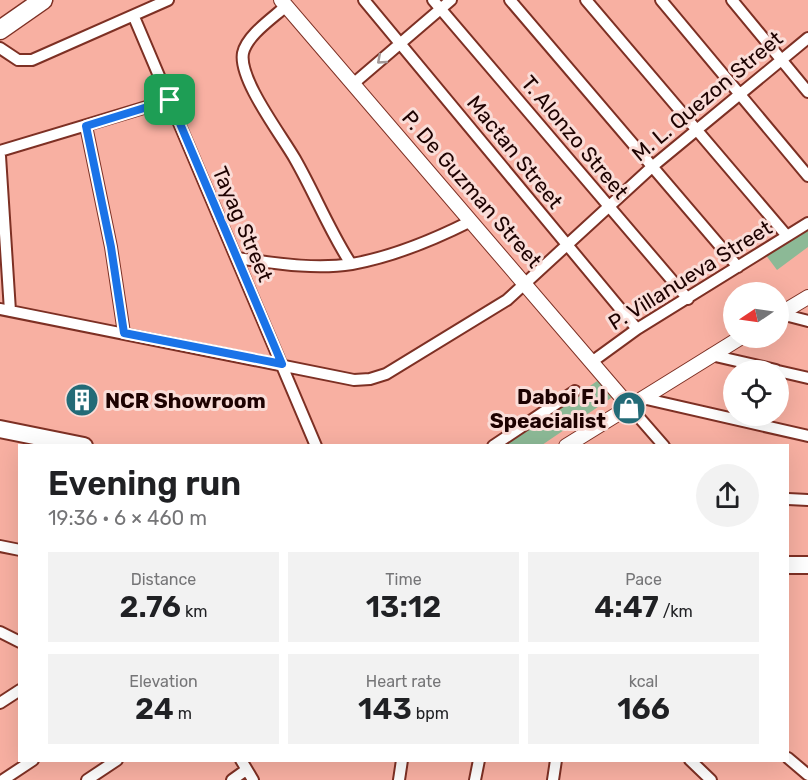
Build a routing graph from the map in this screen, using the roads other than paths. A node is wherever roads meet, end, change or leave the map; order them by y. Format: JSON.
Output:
{"nodes":[{"id":1,"x":43,"y":0,"type":"edge"},
{"id":2,"x":168,"y":0,"type":"edge"},
{"id":3,"x":364,"y":0,"type":"edge"},
{"id":4,"x":433,"y":0,"type":"edge"},
{"id":5,"x":451,"y":0,"type":"edge"},
{"id":6,"x":510,"y":0,"type":"edge"},
{"id":7,"x":586,"y":0,"type":"edge"},
{"id":8,"x":661,"y":0,"type":"edge"},
{"id":9,"x":732,"y":0,"type":"edge"},
{"id":10,"x":283,"y":3,"type":"edge"},
{"id":11,"x":441,"y":10,"type":"junction"},
{"id":12,"x":134,"y":17,"type":"junction"},
{"id":13,"x":0,"y":30,"type":"edge"},
{"id":14,"x":808,"y":38,"type":"edge"},
{"id":15,"x":401,"y":43,"type":"junction"},
{"id":16,"x":0,"y":48,"type":"edge"},
{"id":17,"x":781,"y":60,"type":"junction"},
{"id":18,"x":353,"y":84,"type":"junction"},
{"id":19,"x":808,"y":92,"type":"edge"},
{"id":20,"x":741,"y":94,"type":"junction"},
{"id":21,"x":170,"y":100,"type":"junction"},
{"id":22,"x":86,"y":126,"type":"junction"},
{"id":23,"x":697,"y":130,"type":"junction"},
{"id":24,"x":0,"y":151,"type":"edge"},
{"id":25,"x":0,"y":156,"type":"edge"},
{"id":26,"x":653,"y":166,"type":"junction"},
{"id":27,"x":808,"y":177,"type":"edge"},
{"id":28,"x":609,"y":207,"type":"junction"},
{"id":29,"x":469,"y":222,"type":"junction"},
{"id":30,"x":808,"y":223,"type":"edge"},
{"id":31,"x":787,"y":237,"type":"junction"},
{"id":32,"x":567,"y":246,"type":"junction"},
{"id":33,"x":237,"y":258,"type":"junction"},
{"id":34,"x":351,"y":264,"type":"junction"},
{"id":35,"x":738,"y":267,"type":"junction"},
{"id":36,"x":526,"y":283,"type":"junction"},
{"id":37,"x":808,"y":297,"type":"edge"},
{"id":38,"x":688,"y":299,"type":"junction"},
{"id":39,"x":789,"y":309,"type":"edge"},
{"id":40,"x":5,"y":310,"type":"edge"},
{"id":41,"x":789,"y":317,"type":"edge"},
{"id":42,"x":808,"y":321,"type":"edge"},
{"id":43,"x":637,"y":329,"type":"junction"},
{"id":44,"x":124,"y":333,"type":"junction"},
{"id":45,"x":723,"y":348,"type":"edge"},
{"id":46,"x":711,"y":355,"type":"junction"},
{"id":47,"x":732,"y":360,"type":"edge"},
{"id":48,"x":593,"y":361,"type":"junction"},
{"id":49,"x":282,"y":364,"type":"junction"},
{"id":50,"x":789,"y":374,"type":"edge"},
{"id":51,"x":808,"y":378,"type":"edge"},
{"id":52,"x":575,"y":391,"type":"dead end"},
{"id":53,"x":642,"y":398,"type":"junction"},
{"id":54,"x":630,"y":407,"type":"junction"},
{"id":55,"x":0,"y":429,"type":"edge"},
{"id":56,"x":808,"y":436,"type":"edge"},
{"id":57,"x":74,"y":444,"type":"edge"},
{"id":58,"x":315,"y":444,"type":"edge"},
{"id":59,"x":496,"y":444,"type":"edge"},
{"id":60,"x":569,"y":444,"type":"edge"},
{"id":61,"x":662,"y":444,"type":"edge"},
{"id":62,"x":789,"y":499,"type":"edge"},
{"id":63,"x":808,"y":500,"type":"edge"},
{"id":64,"x":0,"y":546,"type":"edge"},
{"id":65,"x":18,"y":550,"type":"edge"},
{"id":66,"x":789,"y":565,"type":"edge"},
{"id":67,"x":808,"y":566,"type":"edge"},
{"id":68,"x":0,"y":632,"type":"edge"},
{"id":69,"x":18,"y":641,"type":"edge"},
{"id":70,"x":18,"y":691,"type":"edge"},
{"id":71,"x":0,"y":703,"type":"edge"},
{"id":72,"x":789,"y":759,"type":"edge"},
{"id":73,"x":30,"y":762,"type":"edge"},
{"id":74,"x":114,"y":762,"type":"edge"},
{"id":75,"x":402,"y":762,"type":"edge"},
{"id":76,"x":479,"y":762,"type":"edge"},
{"id":77,"x":556,"y":762,"type":"edge"},
{"id":78,"x":692,"y":762,"type":"edge"},
{"id":79,"x":244,"y":765,"type":"edge"},
{"id":80,"x":808,"y":776,"type":"edge"},
{"id":81,"x":556,"y":779,"type":"edge"},
{"id":82,"x":3,"y":780,"type":"edge"},
{"id":83,"x":87,"y":780,"type":"edge"},
{"id":84,"x":232,"y":780,"type":"edge"},
{"id":85,"x":253,"y":780,"type":"edge"},
{"id":86,"x":399,"y":780,"type":"edge"},
{"id":87,"x":475,"y":780,"type":"edge"},
{"id":88,"x":711,"y":780,"type":"edge"}],
"edges":[{"from":1,"to":13,"type":"highway"},
{"from":2,"to":12,"type":"street"},
{"from":3,"to":15,"type":"street","name":"Mactan Street"},
{"from":4,"to":11,"type":"street","name":"T. Alonzo Street"},
{"from":5,"to":11,"type":"street"},
{"from":6,"to":26,"type":"street"},
{"from":7,"to":23,"type":"street"},
{"from":8,"to":20,"type":"street"},
{"from":9,"to":17,"type":"street"},
{"from":10,"to":18,"type":"street","name":"P. De Guzman Street"},
{"from":10,"to":34,"type":"street"},
{"from":11,"to":15,"type":"street"},
{"from":11,"to":28,"type":"street","name":"T. Alonzo Street"},
{"from":12,"to":16,"type":"street"},
{"from":12,"to":21,"type":"street","name":"Tayag Street"},
{"from":14,"to":17,"type":"street","name":"M. L. Quezon Street"},
{"from":15,"to":18,"type":"street","one_way":true},
{"from":15,"to":32,"type":"street","name":"Mactan Street"},
{"from":17,"to":19,"type":"street"},
{"from":17,"to":20,"type":"street","name":"M. L. Quezon Street"},
{"from":18,"to":29,"type":"street","name":"P. De Guzman Street"},
{"from":20,"to":23,"type":"street","name":"M. L. Quezon Street"},
{"from":20,"to":27,"type":"street"},
{"from":21,"to":22,"type":"street"},
{"from":21,"to":33,"type":"street","name":"Tayag Street"},
{"from":22,"to":24,"type":"street"},
{"from":22,"to":44,"type":"street"},
{"from":23,"to":26,"type":"street","name":"M. L. Quezon Street"},
{"from":23,"to":31,"type":"street"},
{"from":25,"to":40,"type":"street"},
{"from":26,"to":28,"type":"street","name":"M. L. Quezon Street"},
{"from":26,"to":35,"type":"street"},
{"from":28,"to":32,"type":"street","name":"M. L. Quezon Street"},
{"from":28,"to":38,"type":"street","name":"T. Alonzo Street"},
{"from":29,"to":34,"type":"street"},
{"from":29,"to":36,"type":"street","name":"P. De Guzman Street"},
{"from":30,"to":31,"type":"street","name":"P. Villanueva Street"},
{"from":31,"to":35,"type":"street","name":"P. Villanueva Street"},
{"from":32,"to":36,"type":"street","name":"M. L. Quezon Street"},
{"from":32,"to":43,"type":"street","name":"Mactan Street"},
{"from":33,"to":34,"type":"street"},
{"from":33,"to":49,"type":"street","name":"Tayag Street"},
{"from":35,"to":38,"type":"street","name":"P. Villanueva Street"},
{"from":36,"to":48,"type":"street","name":"P. De Guzman Street"},
{"from":36,"to":49,"type":"street","name":"M. L. Quezon Street"},
{"from":37,"to":39,"type":"street"},
{"from":38,"to":43,"type":"street","name":"P. Villanueva Street"},
{"from":40,"to":44,"type":"street","name":"M. L. Quezon Street"},
{"from":41,"to":42,"type":"street"},
{"from":43,"to":48,"type":"street","name":"P. Villanueva Street"},
{"from":44,"to":49,"type":"street","name":"M. L. Quezon Street"},
{"from":45,"to":46,"type":"street"},
{"from":46,"to":47,"type":"street"},
{"from":46,"to":53,"type":"street"},
{"from":48,"to":54,"type":"street","name":"P. De Guzman Street"},
{"from":49,"to":58,"type":"street","name":"Tayag Street"},
{"from":50,"to":51,"type":"street"},
{"from":52,"to":59,"type":"street"},
{"from":53,"to":54,"type":"street"},
{"from":53,"to":56,"type":"street"},
{"from":54,"to":60,"type":"street"},
{"from":54,"to":61,"type":"street"},
{"from":55,"to":57,"type":"main road"},
{"from":62,"to":63,"type":"street"},
{"from":64,"to":65,"type":"street"},
{"from":66,"to":67,"type":"main road"},
{"from":68,"to":69,"type":"street"},
{"from":70,"to":71,"type":"street"},
{"from":72,"to":80,"type":"street"},
{"from":73,"to":82,"type":"street"},
{"from":74,"to":83,"type":"street"},
{"from":75,"to":86,"type":"street"},
{"from":76,"to":87,"type":"street"},
{"from":77,"to":81,"type":"street"},
{"from":78,"to":88,"type":"street"},
{"from":79,"to":84,"type":"street"},
{"from":79,"to":85,"type":"street"}]}
